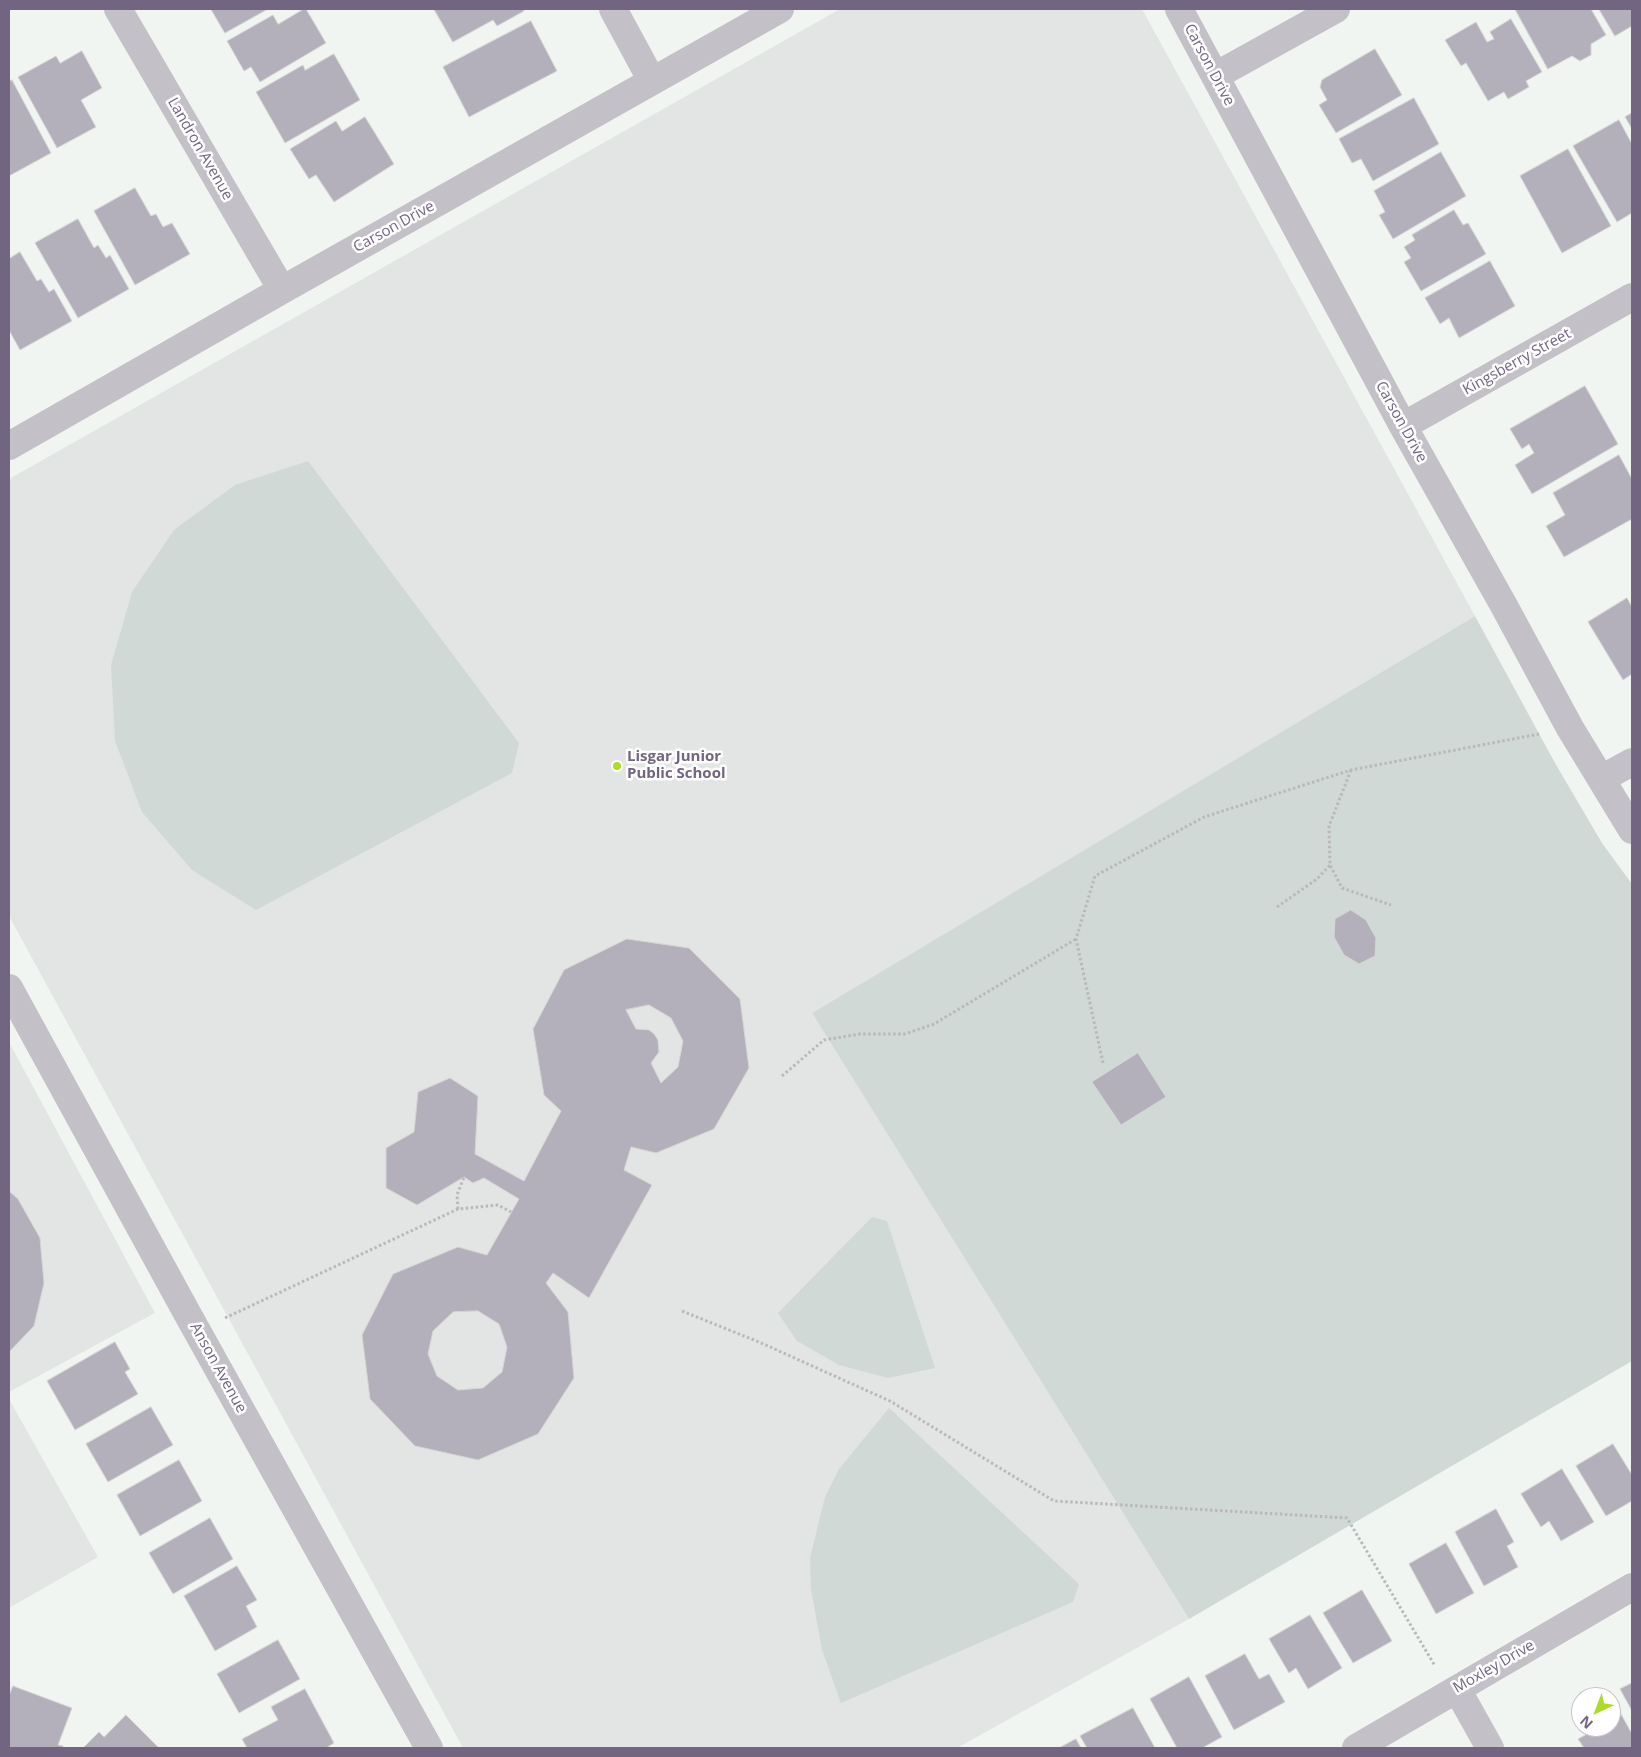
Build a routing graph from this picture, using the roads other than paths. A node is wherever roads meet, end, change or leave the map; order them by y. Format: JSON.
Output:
{"nodes":[{"id":1,"x":118,"y":9,"type":"edge"},
{"id":2,"x":613,"y":9,"type":"edge"},
{"id":3,"x":780,"y":9,"type":"edge"},
{"id":4,"x":1179,"y":9,"type":"edge"},
{"id":5,"x":1336,"y":9,"type":"edge"},
{"id":6,"x":1215,"y":76,"type":"junction"},
{"id":7,"x":652,"y":81,"type":"junction"},
{"id":8,"x":282,"y":290,"type":"junction"},
{"id":9,"x":1632,"y":297,"type":"edge"},
{"id":10,"x":1403,"y":426,"type":"junction"},
{"id":11,"x":9,"y":446,"type":"edge"},
{"id":12,"x":1632,"y":762,"type":"edge"},
{"id":13,"x":1601,"y":779,"type":"junction"},
{"id":14,"x":1632,"y":830,"type":"edge"},
{"id":15,"x":9,"y":988,"type":"edge"},
{"id":16,"x":1632,"y":1587,"type":"edge"},
{"id":17,"x":1457,"y":1689,"type":"junction"},
{"id":18,"x":429,"y":1748,"type":"edge"},
{"id":19,"x":1356,"y":1748,"type":"edge"},
{"id":20,"x":1490,"y":1748,"type":"edge"}],
"edges":[{"from":1,"to":8,"type":"street","name":"Landron Avenue"},
{"from":2,"to":7,"type":"street"},
{"from":3,"to":7,"type":"street","name":"Carson Drive"},
{"from":4,"to":6,"type":"street","name":"Carson Drive"},
{"from":5,"to":6,"type":"street"},
{"from":6,"to":10,"type":"street","name":"Carson Drive"},
{"from":7,"to":8,"type":"street","name":"Carson Drive"},
{"from":8,"to":11,"type":"street","name":"Carson Drive"},
{"from":9,"to":10,"type":"street","name":"Kingsberry Street"},
{"from":10,"to":13,"type":"street","name":"Carson Drive"},
{"from":12,"to":13,"type":"street"},
{"from":13,"to":14,"type":"street","name":"Carson Drive"},
{"from":15,"to":18,"type":"street","name":"Anson Avenue"},
{"from":16,"to":17,"type":"street","name":"Moxley Drive"},
{"from":17,"to":19,"type":"street","name":"Moxley Drive"},
{"from":17,"to":20,"type":"street"}]}
